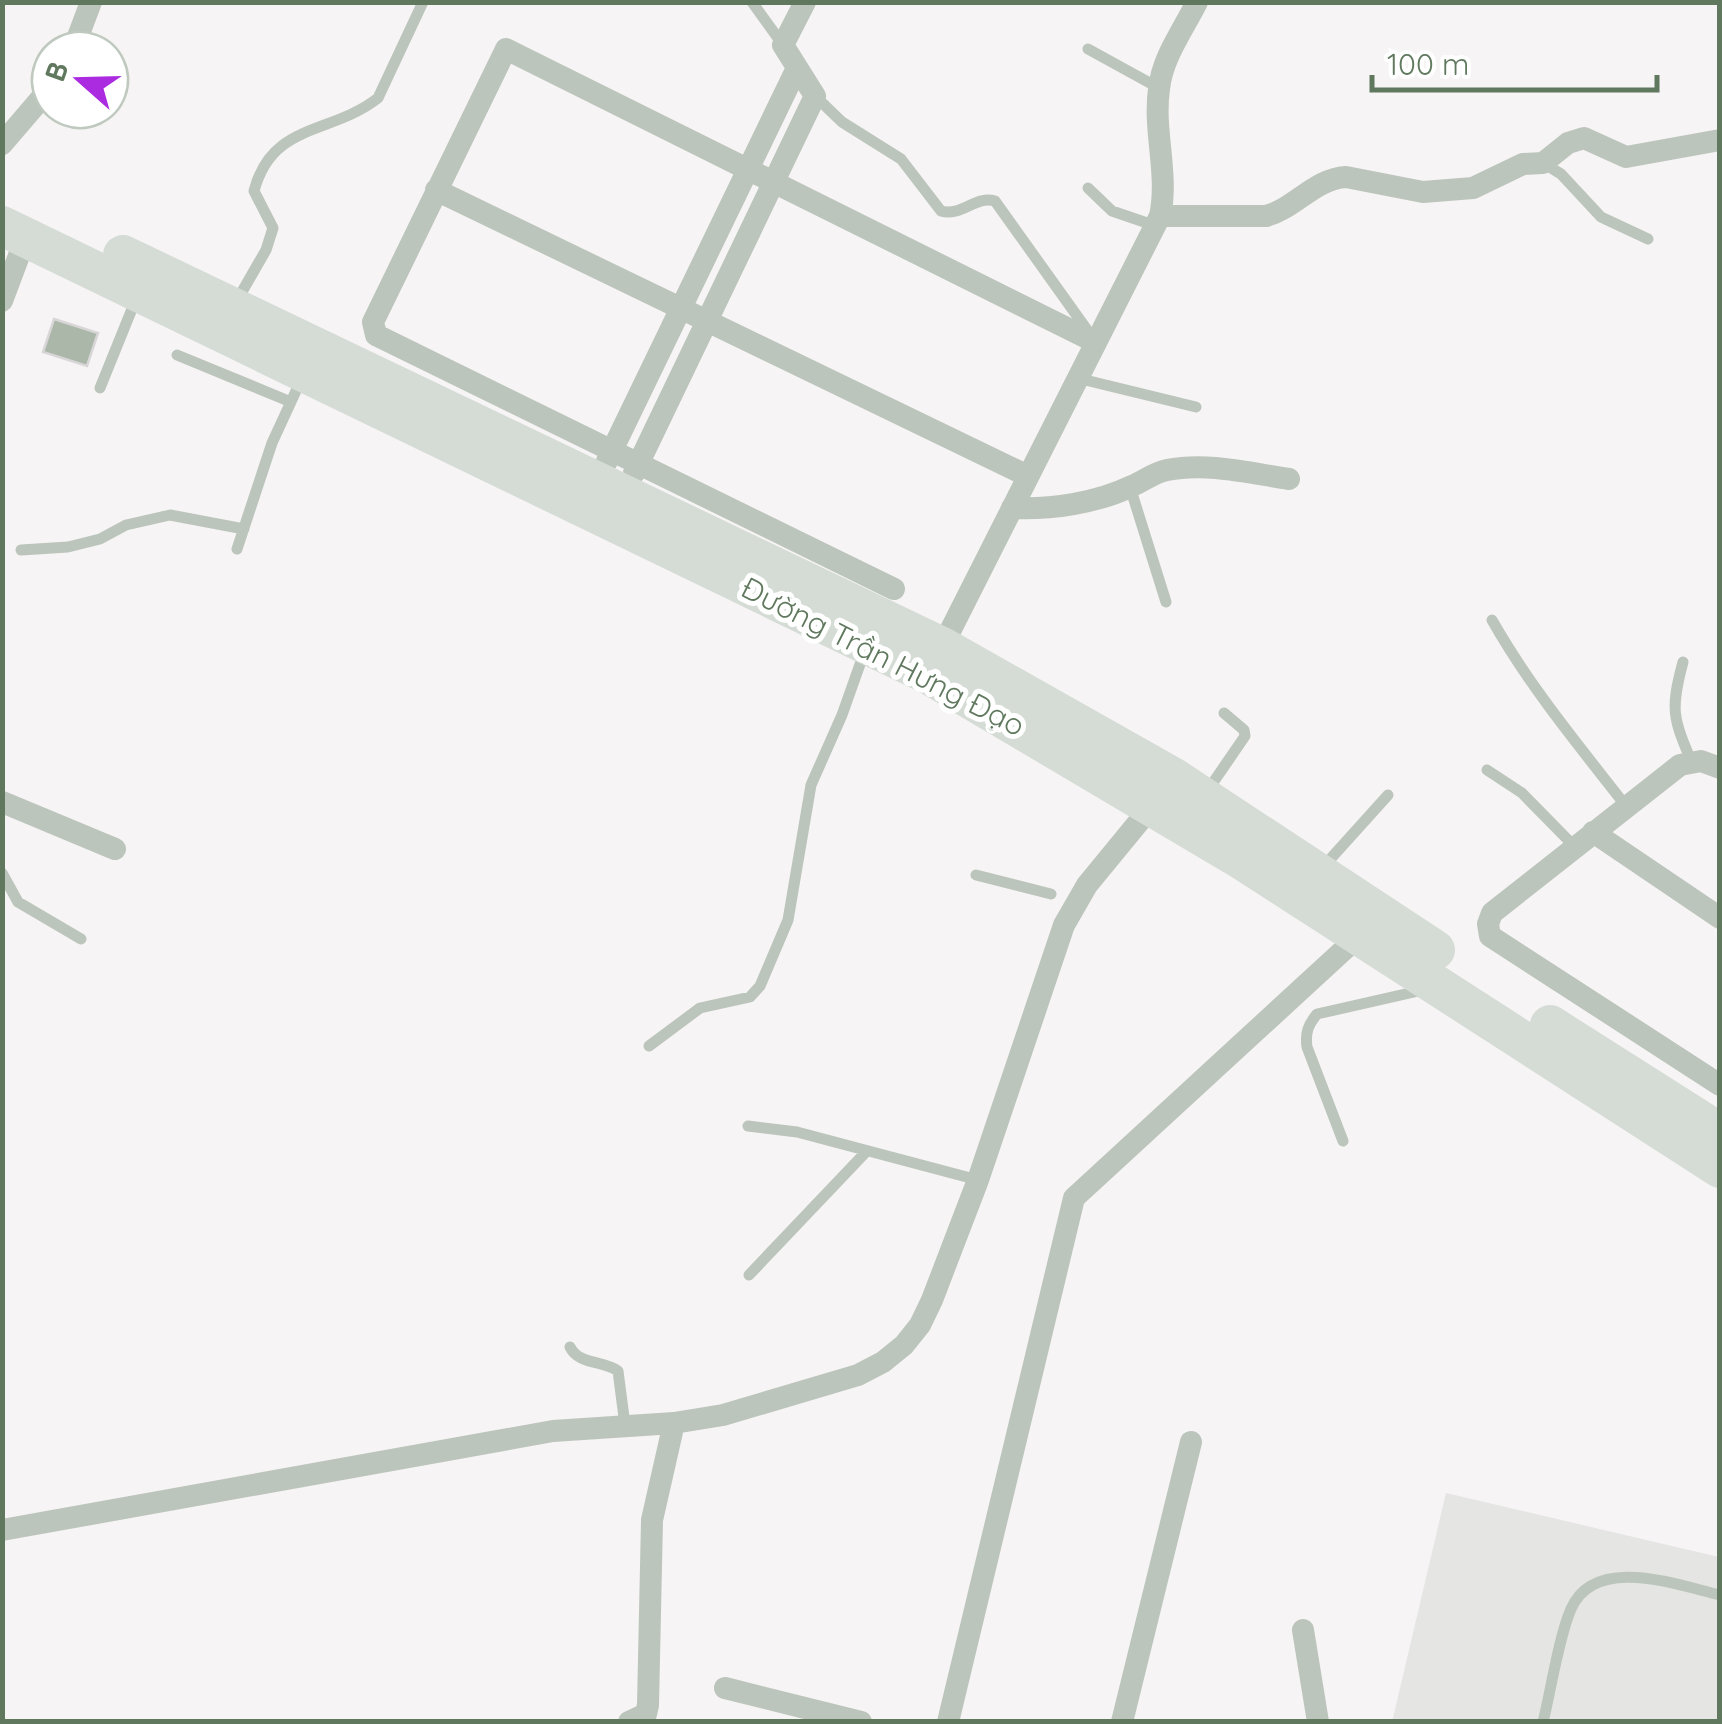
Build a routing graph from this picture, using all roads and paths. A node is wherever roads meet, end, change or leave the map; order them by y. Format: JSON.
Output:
{"nodes":[{"id":1,"x":91,"y":2,"type":"edge"},
{"id":2,"x":423,"y":2,"type":"edge"},
{"id":3,"x":752,"y":2,"type":"edge"},
{"id":4,"x":804,"y":2,"type":"edge"},
{"id":5,"x":1197,"y":2,"type":"edge"},
{"id":6,"x":80,"y":30,"type":"edge"},
{"id":7,"x":783,"y":45,"type":"junction"},
{"id":8,"x":1088,"y":49,"type":"dead end"},
{"id":9,"x":796,"y":68,"type":"junction"},
{"id":10,"x":1159,"y":88,"type":"junction"},
{"id":11,"x":815,"y":96,"type":"junction"},
{"id":12,"x":30,"y":111,"type":"edge"},
{"id":13,"x":1720,"y":140,"type":"edge"},
{"id":14,"x":2,"y":144,"type":"edge"},
{"id":15,"x":1543,"y":163,"type":"junction"},
{"id":16,"x":748,"y":169,"type":"junction"},
{"id":17,"x":774,"y":182,"type":"junction"},
{"id":18,"x":1088,"y":188,"type":"dead end"},
{"id":19,"x":436,"y":190,"type":"junction"},
{"id":20,"x":2,"y":198,"type":"edge"},
{"id":21,"x":1158,"y":221,"type":"junction"},
{"id":22,"x":14,"y":232,"type":"edge"},
{"id":23,"x":1648,"y":239,"type":"dead end"},
{"id":24,"x":138,"y":292,"type":"junction"},
{"id":25,"x":2,"y":302,"type":"edge"},
{"id":26,"x":680,"y":308,"type":"junction"},
{"id":27,"x":227,"y":320,"type":"junction"},
{"id":28,"x":707,"y":321,"type":"junction"},
{"id":29,"x":1095,"y":342,"type":"junction"},
{"id":30,"x":176,"y":355,"type":"dead end"},
{"id":31,"x":1077,"y":378,"type":"junction"},
{"id":32,"x":100,"y":388,"type":"dead end"},
{"id":33,"x":298,"y":388,"type":"junction"},
{"id":34,"x":1196,"y":407,"type":"dead end"},
{"id":35,"x":618,"y":472,"type":"junction"},
{"id":36,"x":1028,"y":476,"type":"junction"},
{"id":37,"x":1289,"y":479,"type":"dead end"},
{"id":38,"x":1130,"y":487,"type":"junction"},
{"id":39,"x":1012,"y":508,"type":"junction"},
{"id":40,"x":244,"y":528,"type":"junction"},
{"id":41,"x":237,"y":549,"type":"dead end"},
{"id":42,"x":22,"y":550,"type":"dead end"},
{"id":43,"x":894,"y":589,"type":"dead end"},
{"id":44,"x":1166,"y":602,"type":"dead end"},
{"id":45,"x":1492,"y":620,"type":"dead end"},
{"id":46,"x":868,"y":644,"type":"junction"},
{"id":47,"x":942,"y":647,"type":"junction"},
{"id":48,"x":1683,"y":662,"type":"dead end"},
{"id":49,"x":1224,"y":713,"type":"dead end"},
{"id":50,"x":1711,"y":762,"type":"edge"},
{"id":51,"x":1487,"y":770,"type":"dead end"},
{"id":52,"x":1177,"y":793,"type":"junction"},
{"id":53,"x":1388,"y":795,"type":"dead end"},
{"id":54,"x":2,"y":802,"type":"edge"},
{"id":55,"x":1626,"y":806,"type":"junction"},
{"id":56,"x":1584,"y":839,"type":"junction"},
{"id":57,"x":115,"y":849,"type":"dead end"},
{"id":58,"x":2,"y":873,"type":"edge"},
{"id":59,"x":1317,"y":873,"type":"junction"},
{"id":60,"x":976,"y":875,"type":"dead end"},
{"id":61,"x":1063,"y":898,"type":"junction"},
{"id":62,"x":1720,"y":918,"type":"edge"},
{"id":63,"x":1360,"y":935,"type":"junction"},
{"id":64,"x":80,"y":939,"type":"dead end"},
{"id":65,"x":1439,"y":985,"type":"junction"},
{"id":66,"x":649,"y":1046,"type":"dead end"},
{"id":67,"x":1720,"y":1085,"type":"edge"},
{"id":68,"x":748,"y":1126,"type":"dead end"},
{"id":69,"x":1720,"y":1134,"type":"edge"},
{"id":70,"x":1343,"y":1140,"type":"dead end"},
{"id":71,"x":865,"y":1152,"type":"junction"},
{"id":72,"x":1720,"y":1168,"type":"edge"},
{"id":73,"x":978,"y":1180,"type":"junction"},
{"id":74,"x":749,"y":1275,"type":"dead end"},
{"id":75,"x":570,"y":1347,"type":"dead end"},
{"id":76,"x":674,"y":1422,"type":"junction"},
{"id":77,"x":625,"y":1426,"type":"junction"},
{"id":78,"x":1192,"y":1442,"type":"dead end"},
{"id":79,"x":2,"y":1530,"type":"edge"},
{"id":80,"x":1720,"y":1595,"type":"edge"},
{"id":81,"x":1303,"y":1630,"type":"dead end"},
{"id":82,"x":725,"y":1688,"type":"dead end"},
{"id":83,"x":791,"y":1713,"type":"edge"},
{"id":84,"x":629,"y":1722,"type":"edge"},
{"id":85,"x":861,"y":1722,"type":"edge"},
{"id":86,"x":948,"y":1722,"type":"edge"},
{"id":87,"x":1122,"y":1722,"type":"edge"},
{"id":88,"x":1318,"y":1722,"type":"edge"},
{"id":89,"x":1543,"y":1722,"type":"edge"}],
"edges":[{"from":1,"to":6,"type":"street"},
{"from":2,"to":27,"type":"lane"},
{"from":3,"to":7,"type":"lane"},
{"from":4,"to":7,"type":"street"},
{"from":5,"to":10,"type":"street"},
{"from":7,"to":9,"type":"street"},
{"from":8,"to":10,"type":"lane"},
{"from":9,"to":11,"type":"street"},
{"from":9,"to":16,"type":"street"},
{"from":10,"to":21,"type":"street"},
{"from":11,"to":17,"type":"street"},
{"from":11,"to":29,"type":"lane"},
{"from":12,"to":14,"type":"street"},
{"from":13,"to":15,"type":"street"},
{"from":15,"to":21,"type":"street"},
{"from":15,"to":23,"type":"lane"},
{"from":16,"to":17,"type":"street"},
{"from":16,"to":19,"type":"street"},
{"from":16,"to":26,"type":"street"},
{"from":17,"to":28,"type":"street"},
{"from":17,"to":29,"type":"street"},
{"from":18,"to":21,"type":"lane"},
{"from":19,"to":26,"type":"street"},
{"from":19,"to":35,"type":"street"},
{"from":20,"to":27,"type":"highway","name":"Đường Trần Hưng Đạo"},
{"from":21,"to":29,"type":"street"},
{"from":22,"to":24,"type":"highway","name":"Đường Trần Hưng Đạo"},
{"from":22,"to":25,"type":"street"},
{"from":24,"to":27,"type":"highway","name":"Đường Trần Hưng Đạo"},
{"from":24,"to":32,"type":"lane"},
{"from":26,"to":28,"type":"street"},
{"from":26,"to":35,"type":"street"},
{"from":27,"to":33,"type":"highway","name":"Đường Trần Hưng Đạo"},
{"from":27,"to":35,"type":"highway","name":"Đường Trần Hưng Đạo"},
{"from":28,"to":35,"type":"street"},
{"from":28,"to":36,"type":"street"},
{"from":29,"to":31,"type":"street"},
{"from":30,"to":33,"type":"lane"},
{"from":31,"to":34,"type":"lane"},
{"from":31,"to":36,"type":"street"},
{"from":33,"to":40,"type":"lane"},
{"from":33,"to":46,"type":"highway","name":"Đường Trần Hưng Đạo"},
{"from":35,"to":43,"type":"street"},
{"from":35,"to":47,"type":"highway","name":"Đường Trần Hưng Đạo"},
{"from":36,"to":39,"type":"street"},
{"from":37,"to":38,"type":"street"},
{"from":38,"to":39,"type":"street"},
{"from":38,"to":44,"type":"lane"},
{"from":39,"to":47,"type":"street"},
{"from":40,"to":41,"type":"lane"},
{"from":40,"to":42,"type":"lane"},
{"from":45,"to":55,"type":"lane"},
{"from":46,"to":52,"type":"highway","name":"Đường Trần Hưng Đạo"},
{"from":46,"to":66,"type":"lane"},
{"from":47,"to":52,"type":"highway","name":"Đường Trần Hưng Đạo"},
{"from":48,"to":50,"type":"lane"},
{"from":49,"to":52,"type":"lane"},
{"from":50,"to":55,"type":"street"},
{"from":51,"to":56,"type":"lane"},
{"from":52,"to":59,"type":"highway","name":"Đường Trần Hưng Đạo"},
{"from":52,"to":61,"type":"street"},
{"from":52,"to":63,"type":"highway","name":"Đường Trần Hưng Đạo"},
{"from":53,"to":59,"type":"lane"},
{"from":54,"to":57,"type":"street"},
{"from":55,"to":56,"type":"street"},
{"from":56,"to":62,"type":"street"},
{"from":56,"to":67,"type":"street"},
{"from":58,"to":64,"type":"lane"},
{"from":59,"to":69,"type":"highway","name":"Đường Trần Hưng Đạo"},
{"from":60,"to":61,"type":"lane"},
{"from":61,"to":73,"type":"street"},
{"from":63,"to":65,"type":"highway","name":"Đường Trần Hưng Đạo"},
{"from":63,"to":86,"type":"street"},
{"from":65,"to":70,"type":"lane"},
{"from":65,"to":72,"type":"highway","name":"Đường Trần Hưng Đạo"},
{"from":68,"to":71,"type":"lane"},
{"from":71,"to":73,"type":"lane"},
{"from":71,"to":74,"type":"lane"},
{"from":73,"to":76,"type":"street"},
{"from":75,"to":77,"type":"lane"},
{"from":76,"to":77,"type":"street"},
{"from":76,"to":84,"type":"street"},
{"from":77,"to":79,"type":"street"},
{"from":78,"to":87,"type":"street"},
{"from":80,"to":89,"type":"lane"},
{"from":81,"to":88,"type":"street"},
{"from":82,"to":83,"type":"street"},
{"from":83,"to":85,"type":"street"}]}
